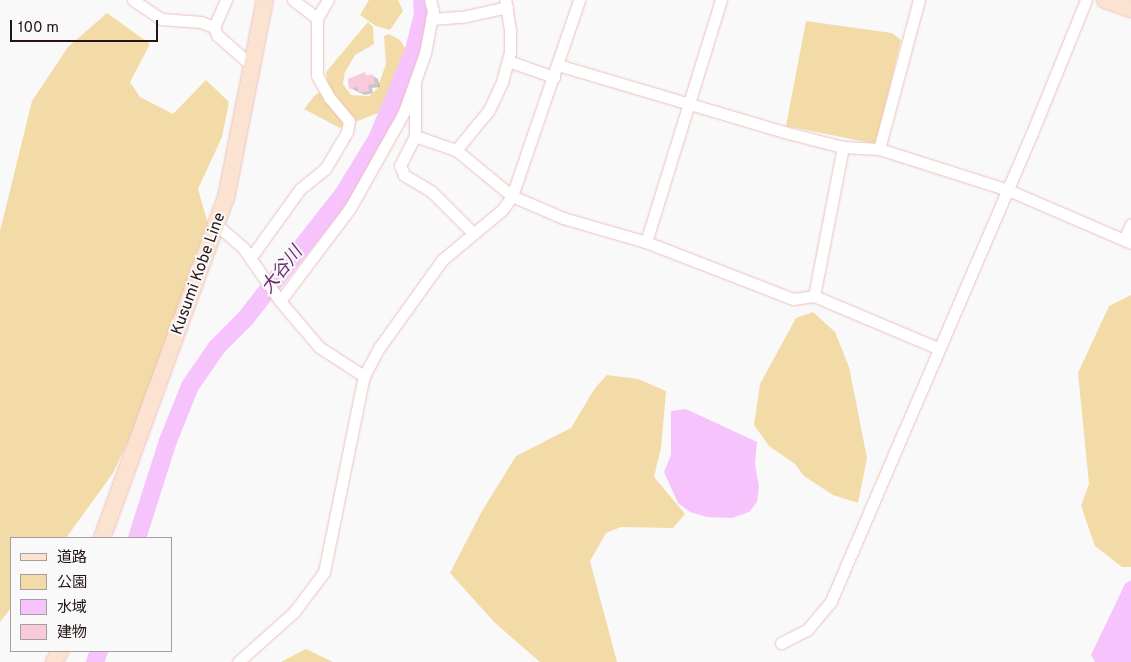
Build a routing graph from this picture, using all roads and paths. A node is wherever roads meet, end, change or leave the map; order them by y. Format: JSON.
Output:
{"nodes":[{"id":1,"x":133,"y":0,"type":"edge"},
{"id":2,"x":226,"y":0,"type":"edge"},
{"id":3,"x":265,"y":0,"type":"edge"},
{"id":4,"x":292,"y":0,"type":"edge"},
{"id":5,"x":328,"y":0,"type":"edge"},
{"id":6,"x":430,"y":0,"type":"edge"},
{"id":7,"x":579,"y":0,"type":"edge"},
{"id":8,"x":720,"y":0,"type":"edge"},
{"id":9,"x":919,"y":0,"type":"edge"},
{"id":10,"x":1086,"y":0,"type":"edge"},
{"id":11,"x":1105,"y":0,"type":"edge"},
{"id":12,"x":506,"y":4,"type":"edge"},
{"id":13,"x":1131,"y":10,"type":"edge"},
{"id":14,"x":317,"y":18,"type":"junction"},
{"id":15,"x":431,"y":19,"type":"junction"},
{"id":16,"x":214,"y":27,"type":"junction"},
{"id":17,"x":508,"y":61,"type":"junction"},
{"id":18,"x":251,"y":65,"type":"junction"},
{"id":19,"x":558,"y":65,"type":"junction"},
{"id":20,"x":554,"y":77,"type":"junction"},
{"id":21,"x":415,"y":83,"type":"junction"},
{"id":22,"x":688,"y":104,"type":"junction"},
{"id":23,"x":415,"y":136,"type":"junction"},
{"id":24,"x":843,"y":147,"type":"junction"},
{"id":25,"x":879,"y":149,"type":"junction"},
{"id":26,"x":456,"y":150,"type":"junction"},
{"id":27,"x":1008,"y":190,"type":"junction"},
{"id":28,"x":512,"y":196,"type":"junction"},
{"id":29,"x":1131,"y":224,"type":"edge"},
{"id":30,"x":218,"y":226,"type":"junction"},
{"id":31,"x":472,"y":234,"type":"junction"},
{"id":32,"x":646,"y":242,"type":"junction"},
{"id":33,"x":1128,"y":242,"type":"edge"},
{"id":34,"x":251,"y":257,"type":"junction"},
{"id":35,"x":814,"y":296,"type":"junction"},
{"id":36,"x":280,"y":301,"type":"junction"},
{"id":37,"x":938,"y":348,"type":"junction"},
{"id":38,"x":364,"y":376,"type":"junction"},
{"id":39,"x":102,"y":537,"type":"edge"},
{"id":40,"x":782,"y":644,"type":"dead end"},
{"id":41,"x":238,"y":662,"type":"edge"}],
"edges":[{"from":1,"to":16,"type":"street"},
{"from":2,"to":16,"type":"street"},
{"from":3,"to":18,"type":"main road","name":"Kusumi Kobe Line"},
{"from":4,"to":14,"type":"street"},
{"from":5,"to":14,"type":"street"},
{"from":6,"to":15,"type":"street"},
{"from":7,"to":19,"type":"street"},
{"from":8,"to":22,"type":"street"},
{"from":9,"to":25,"type":"street"},
{"from":10,"to":27,"type":"street"},
{"from":11,"to":13,"type":"main road"},
{"from":12,"to":15,"type":"street"},
{"from":12,"to":17,"type":"street"},
{"from":14,"to":34,"type":"street"},
{"from":15,"to":21,"type":"street"},
{"from":16,"to":18,"type":"street"},
{"from":17,"to":20,"type":"street"},
{"from":17,"to":26,"type":"street"},
{"from":18,"to":30,"type":"main road","name":"Kusumi Kobe Line"},
{"from":19,"to":20,"type":"street"},
{"from":19,"to":22,"type":"street"},
{"from":20,"to":28,"type":"street"},
{"from":21,"to":23,"type":"street"},
{"from":21,"to":36,"type":"street"},
{"from":22,"to":24,"type":"street"},
{"from":22,"to":32,"type":"street"},
{"from":23,"to":26,"type":"street"},
{"from":23,"to":31,"type":"street"},
{"from":24,"to":25,"type":"street"},
{"from":24,"to":35,"type":"street"},
{"from":25,"to":27,"type":"street"},
{"from":26,"to":28,"type":"street"},
{"from":27,"to":33,"type":"street"},
{"from":27,"to":37,"type":"street"},
{"from":28,"to":31,"type":"street"},
{"from":28,"to":32,"type":"street"},
{"from":29,"to":33,"type":"street"},
{"from":30,"to":34,"type":"street"},
{"from":30,"to":39,"type":"main road","name":"Kusumi Kobe Line"},
{"from":31,"to":38,"type":"street"},
{"from":32,"to":35,"type":"street"},
{"from":34,"to":36,"type":"street"},
{"from":35,"to":37,"type":"street"},
{"from":36,"to":38,"type":"street"},
{"from":37,"to":40,"type":"street"},
{"from":38,"to":41,"type":"street"}]}
